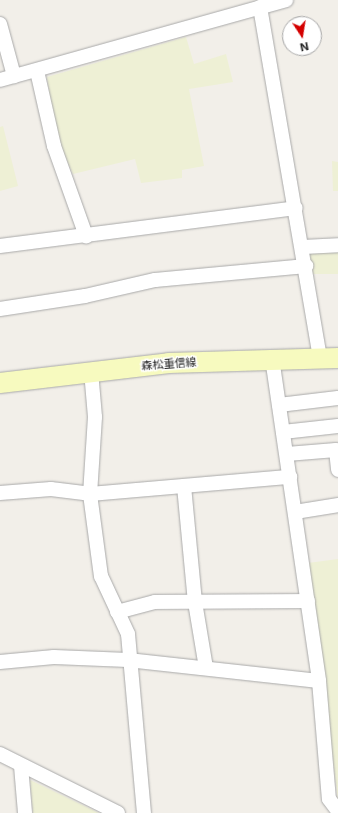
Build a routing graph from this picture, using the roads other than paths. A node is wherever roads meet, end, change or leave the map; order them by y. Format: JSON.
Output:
{"nodes":[{"id":1,"x":286,"y":0,"type":"edge"},
{"id":2,"x":260,"y":7,"type":"junction"},
{"id":3,"x":0,"y":24,"type":"edge"},
{"id":4,"x":38,"y":71,"type":"junction"},
{"id":5,"x":14,"y":76,"type":"junction"},
{"id":6,"x":0,"y":80,"type":"edge"},
{"id":7,"x":296,"y":208,"type":"junction"},
{"id":8,"x":86,"y":236,"type":"junction"},
{"id":9,"x":338,"y":245,"type":"edge"},
{"id":10,"x":0,"y":246,"type":"edge"},
{"id":11,"x":303,"y":246,"type":"junction"},
{"id":12,"x":306,"y":266,"type":"junction"},
{"id":13,"x":0,"y":309,"type":"edge"},
{"id":14,"x":272,"y":358,"type":"junction"},
{"id":15,"x":329,"y":358,"type":"edge"},
{"id":16,"x":91,"y":371,"type":"junction"},
{"id":17,"x":0,"y":383,"type":"edge"},
{"id":18,"x":338,"y":398,"type":"edge"},
{"id":19,"x":279,"y":405,"type":"junction"},
{"id":20,"x":338,"y":426,"type":"edge"},
{"id":21,"x":284,"y":432,"type":"junction"},
{"id":22,"x":287,"y":454,"type":"junction"},
{"id":23,"x":338,"y":470,"type":"edge"},
{"id":24,"x":290,"y":477,"type":"junction"},
{"id":25,"x":184,"y":486,"type":"junction"},
{"id":26,"x":0,"y":493,"type":"edge"},
{"id":27,"x":90,"y":494,"type":"junction"},
{"id":28,"x":338,"y":506,"type":"edge"},
{"id":29,"x":296,"y":512,"type":"junction"},
{"id":30,"x":308,"y":601,"type":"junction"},
{"id":31,"x":195,"y":602,"type":"junction"},
{"id":32,"x":117,"y":612,"type":"junction"},
{"id":33,"x":128,"y":660,"type":"junction"},
{"id":34,"x":0,"y":662,"type":"edge"},
{"id":35,"x":206,"y":668,"type":"junction"},
{"id":36,"x":319,"y":680,"type":"junction"},
{"id":37,"x":0,"y":754,"type":"edge"},
{"id":38,"x":21,"y":766,"type":"junction"},
{"id":39,"x":329,"y":799,"type":"junction"},
{"id":40,"x":338,"y":811,"type":"edge"},
{"id":41,"x":25,"y":813,"type":"edge"},
{"id":42,"x":118,"y":813,"type":"edge"},
{"id":43,"x":144,"y":813,"type":"edge"},
{"id":44,"x":323,"y":813,"type":"edge"}],
"edges":[{"from":1,"to":2,"type":"street"},
{"from":2,"to":4,"type":"street"},
{"from":2,"to":7,"type":"street"},
{"from":3,"to":5,"type":"street"},
{"from":4,"to":5,"type":"street"},
{"from":4,"to":8,"type":"street"},
{"from":5,"to":6,"type":"street"},
{"from":7,"to":8,"type":"street"},
{"from":7,"to":11,"type":"street"},
{"from":8,"to":10,"type":"street"},
{"from":9,"to":11,"type":"street"},
{"from":11,"to":12,"type":"street"},
{"from":12,"to":13,"type":"street"},
{"from":12,"to":15,"type":"street"},
{"from":14,"to":15,"type":"main road","name":"森松重信線"},
{"from":14,"to":16,"type":"main road","name":"森松重信線"},
{"from":14,"to":19,"type":"street"},
{"from":16,"to":17,"type":"main road","name":"森松重信線"},
{"from":16,"to":27,"type":"street"},
{"from":18,"to":19,"type":"street"},
{"from":19,"to":21,"type":"street"},
{"from":20,"to":21,"type":"street"},
{"from":21,"to":22,"type":"street"},
{"from":22,"to":23,"type":"street"},
{"from":22,"to":24,"type":"street"},
{"from":24,"to":25,"type":"street"},
{"from":24,"to":29,"type":"street"},
{"from":25,"to":27,"type":"street"},
{"from":25,"to":31,"type":"street"},
{"from":26,"to":27,"type":"street"},
{"from":27,"to":32,"type":"street"},
{"from":28,"to":29,"type":"street"},
{"from":29,"to":30,"type":"street"},
{"from":30,"to":31,"type":"street"},
{"from":30,"to":36,"type":"street"},
{"from":31,"to":32,"type":"street"},
{"from":31,"to":35,"type":"street"},
{"from":32,"to":33,"type":"street"},
{"from":33,"to":34,"type":"street"},
{"from":33,"to":35,"type":"street"},
{"from":33,"to":43,"type":"street"},
{"from":35,"to":36,"type":"street"},
{"from":36,"to":39,"type":"street"},
{"from":37,"to":38,"type":"street"},
{"from":38,"to":41,"type":"street"},
{"from":38,"to":42,"type":"street"},
{"from":39,"to":40,"type":"street"},
{"from":39,"to":44,"type":"street"}]}
